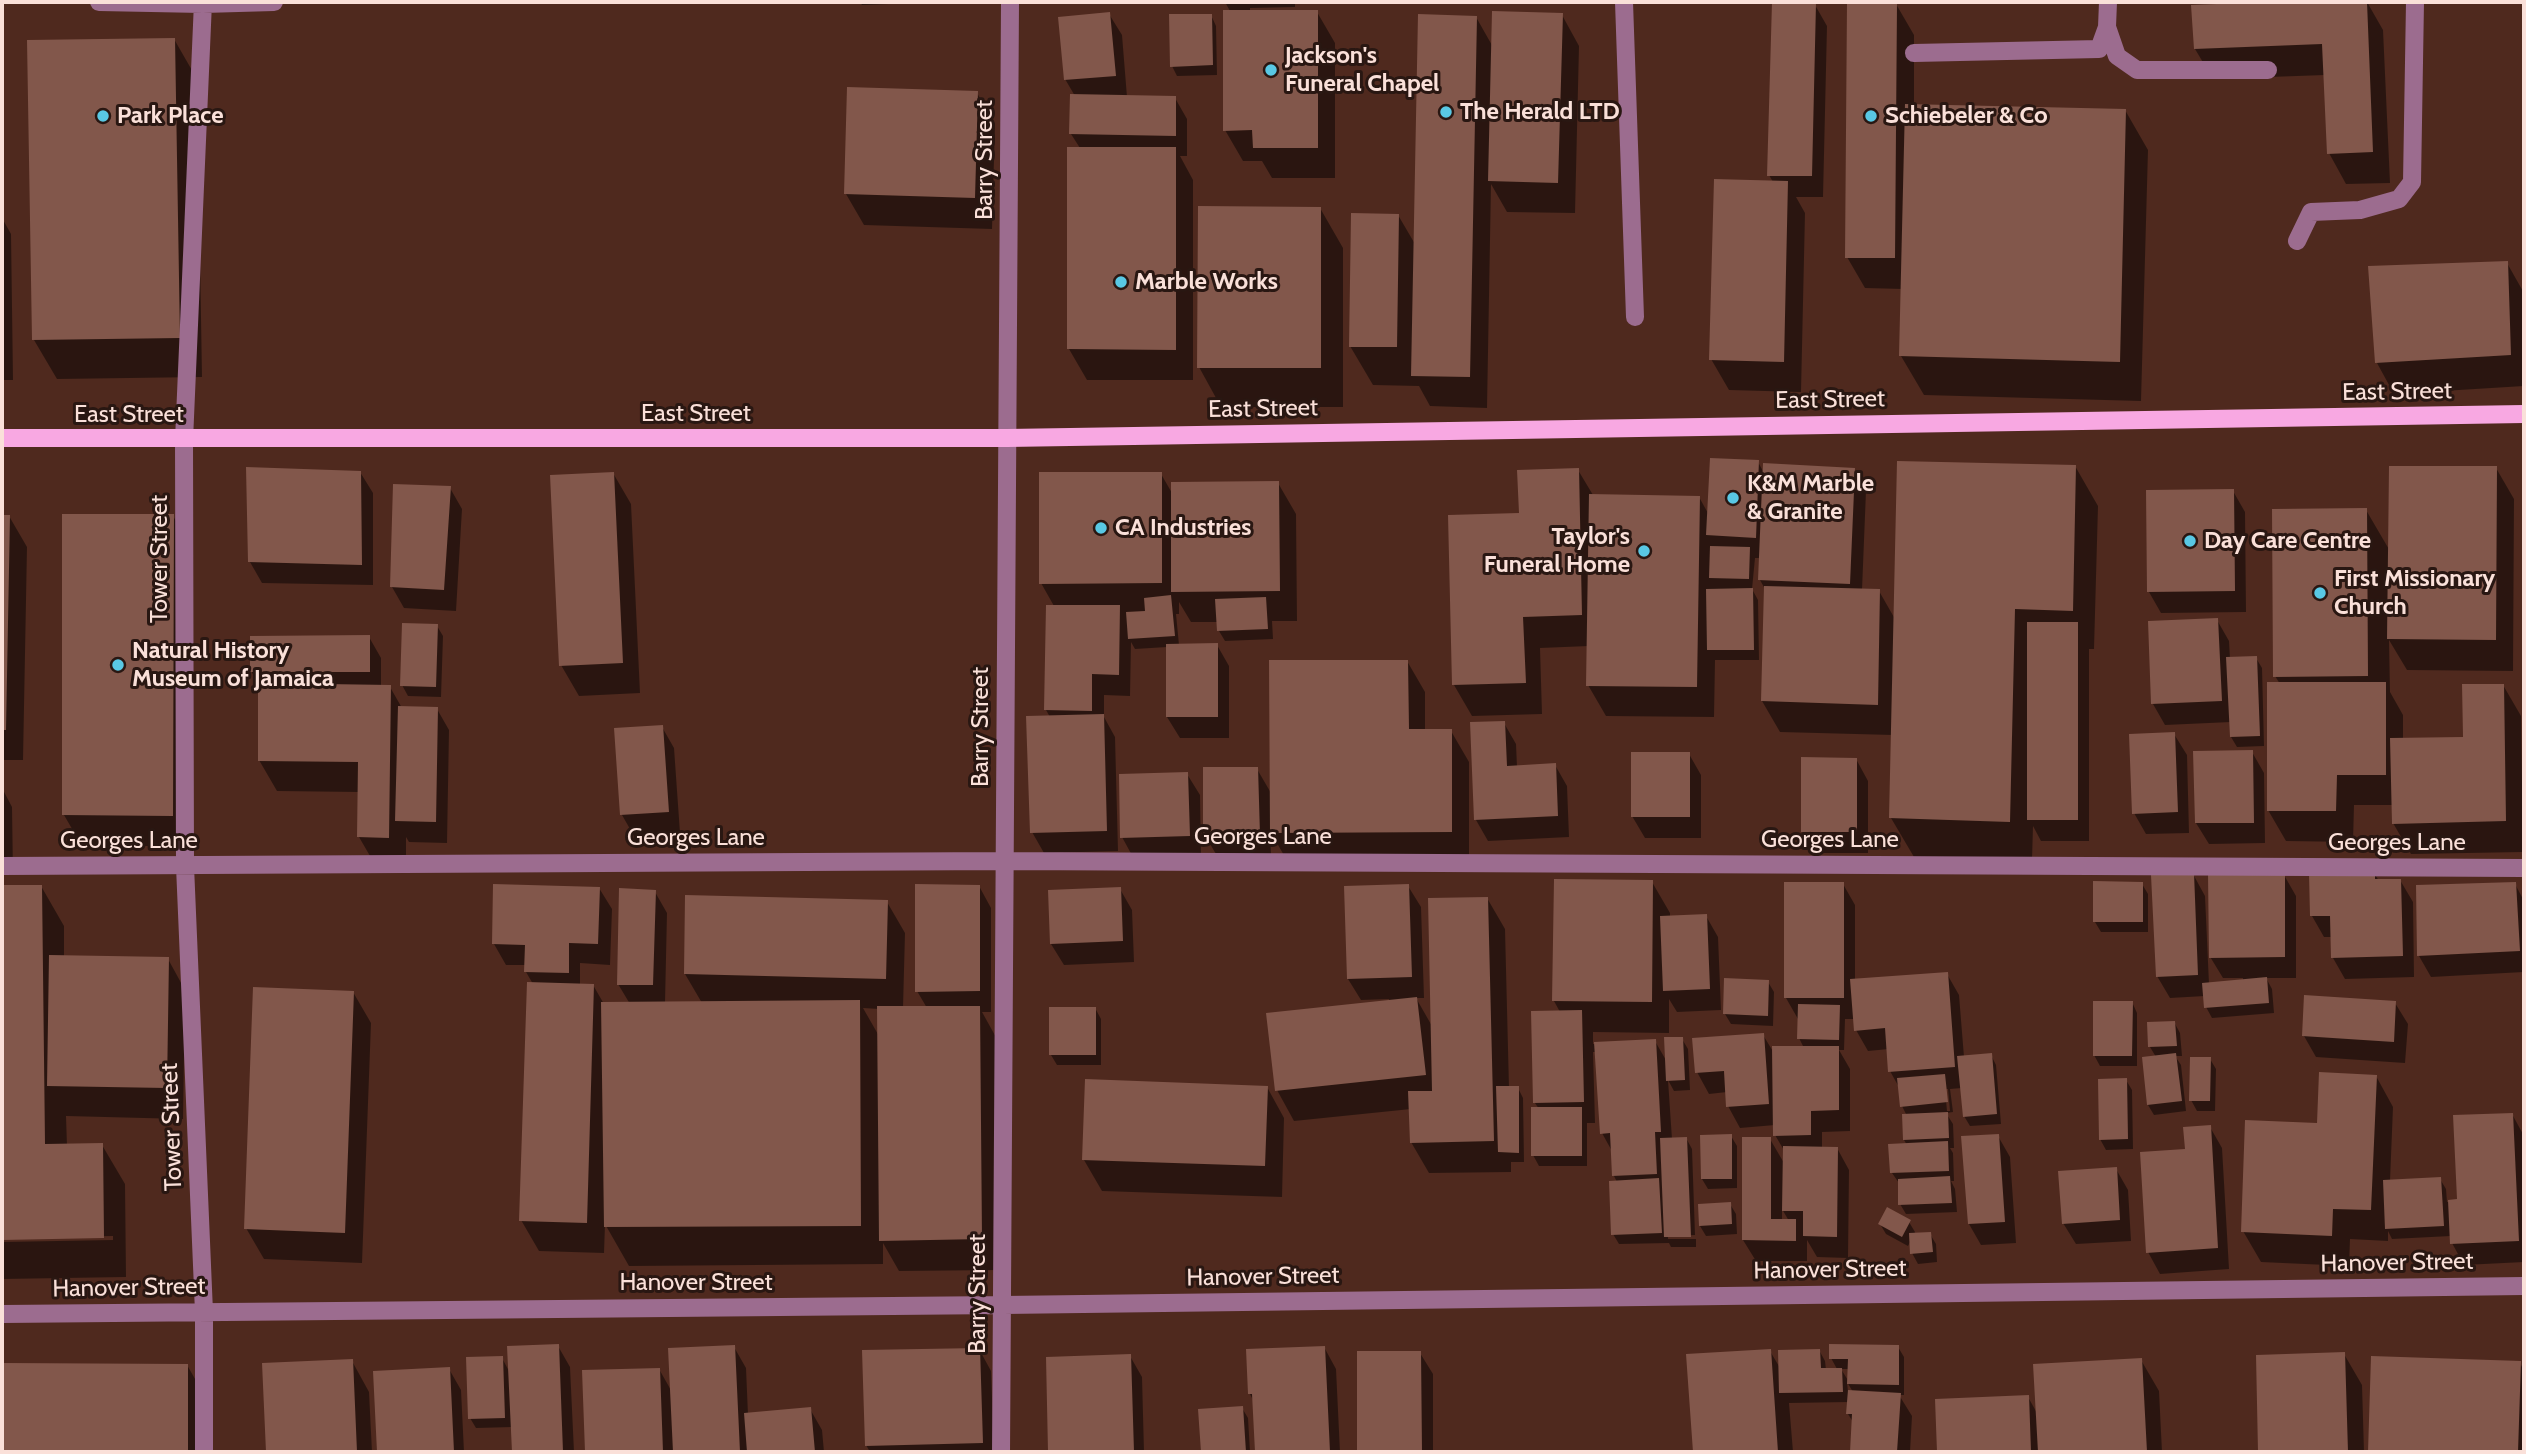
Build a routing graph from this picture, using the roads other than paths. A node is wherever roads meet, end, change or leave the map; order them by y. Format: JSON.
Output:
{"nodes":[{"id":1,"x":99,"y":2,"type":"edge"},
{"id":2,"x":274,"y":2,"type":"edge"},
{"id":3,"x":1010,"y":2,"type":"edge"},
{"id":4,"x":1624,"y":2,"type":"edge"},
{"id":5,"x":2108,"y":2,"type":"edge"},
{"id":6,"x":2415,"y":2,"type":"edge"},
{"id":7,"x":203,"y":3,"type":"edge"},
{"id":8,"x":2107,"y":27,"type":"junction"},
{"id":9,"x":1914,"y":53,"type":"dead end"},
{"id":10,"x":2268,"y":70,"type":"dead end"},
{"id":11,"x":2297,"y":241,"type":"dead end"},
{"id":12,"x":1635,"y":317,"type":"dead end"},
{"id":13,"x":2524,"y":414,"type":"edge"},
{"id":14,"x":2,"y":438,"type":"edge"},
{"id":15,"x":1007,"y":438,"type":"junction"},
{"id":16,"x":184,"y":439,"type":"junction"},
{"id":17,"x":1005,"y":861,"type":"junction"},
{"id":18,"x":2,"y":866,"type":"edge"},
{"id":19,"x":185,"y":866,"type":"junction"},
{"id":20,"x":2524,"y":868,"type":"edge"},
{"id":21,"x":2524,"y":1286,"type":"edge"},
{"id":22,"x":1003,"y":1305,"type":"junction"},
{"id":23,"x":204,"y":1312,"type":"junction"},
{"id":24,"x":2,"y":1314,"type":"edge"},
{"id":25,"x":204,"y":1452,"type":"edge"},
{"id":26,"x":1002,"y":1452,"type":"edge"}],
"edges":[{"from":1,"to":7,"type":"street"},
{"from":2,"to":7,"type":"street"},
{"from":3,"to":15,"type":"street","name":"Barry Street"},
{"from":4,"to":12,"type":"street"},
{"from":5,"to":8,"type":"street"},
{"from":6,"to":11,"type":"street"},
{"from":7,"to":16,"type":"street","name":"Tower Street"},
{"from":8,"to":9,"type":"street"},
{"from":8,"to":10,"type":"street"},
{"from":13,"to":15,"type":"main road","name":"East Street"},
{"from":14,"to":16,"type":"main road","name":"East Street"},
{"from":15,"to":16,"type":"main road","name":"East Street"},
{"from":15,"to":17,"type":"street","name":"Barry Street"},
{"from":16,"to":19,"type":"street","name":"Tower Street"},
{"from":17,"to":19,"type":"street","name":"Georges Lane"},
{"from":17,"to":20,"type":"street","name":"Georges Lane"},
{"from":17,"to":22,"type":"street","name":"Barry Street"},
{"from":18,"to":19,"type":"street","name":"Georges Lane"},
{"from":19,"to":23,"type":"street","name":"Tower Street"},
{"from":21,"to":22,"type":"street","name":"Hanover Street"},
{"from":22,"to":23,"type":"street","name":"Hanover Street"},
{"from":22,"to":26,"type":"street","name":"Barry Street"},
{"from":23,"to":24,"type":"street","name":"Hanover Street"},
{"from":23,"to":25,"type":"street","name":"Tower Street"}]}
